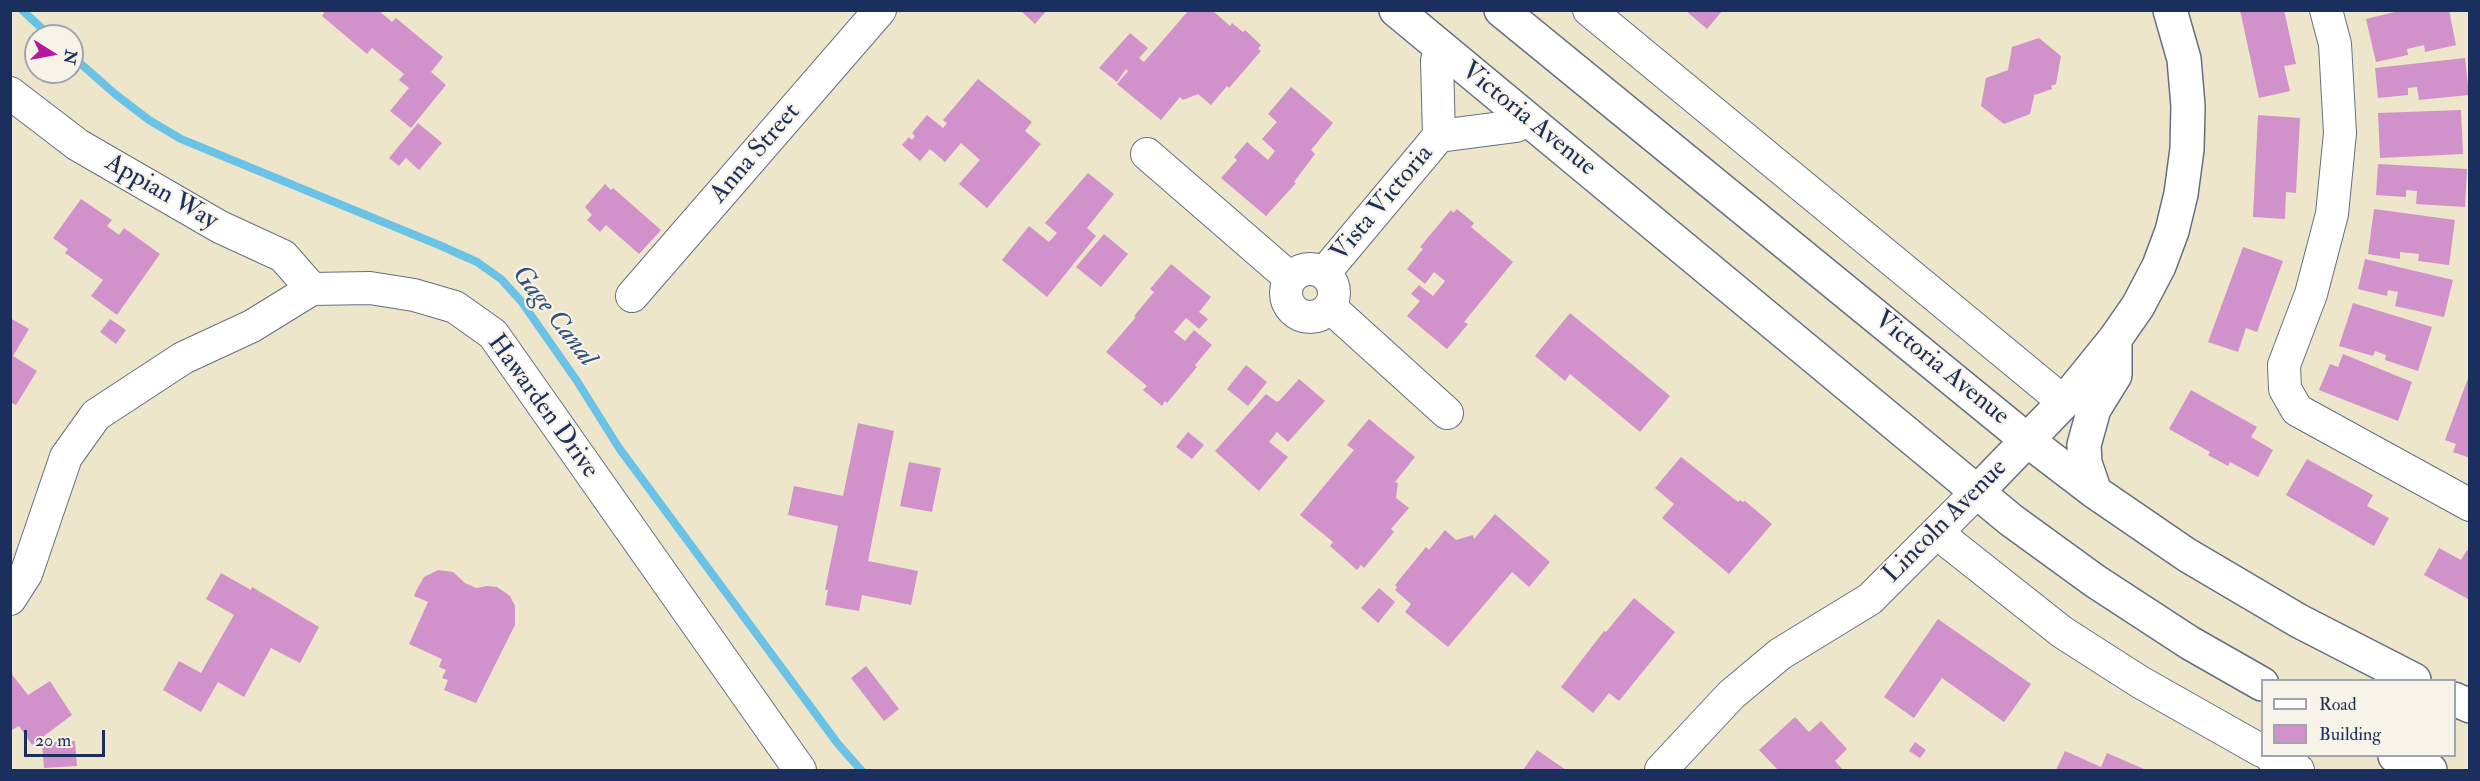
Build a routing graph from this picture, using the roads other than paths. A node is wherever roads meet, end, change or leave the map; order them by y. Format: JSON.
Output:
{"nodes":[{"id":1,"x":880,"y":10,"type":"edge"},
{"id":2,"x":1396,"y":10,"type":"edge"},
{"id":3,"x":1501,"y":10,"type":"edge"},
{"id":4,"x":1589,"y":10,"type":"edge"},
{"id":5,"x":2170,"y":10,"type":"edge"},
{"id":6,"x":2326,"y":10,"type":"edge"},
{"id":7,"x":1443,"y":51,"type":"junction"},
{"id":8,"x":10,"y":93,"type":"edge"},
{"id":9,"x":1527,"y":119,"type":"junction"},
{"id":10,"x":1439,"y":136,"type":"junction"},
{"id":11,"x":1147,"y":154,"type":"dead end"},
{"id":12,"x":1325,"y":272,"type":"junction"},
{"id":13,"x":1290,"y":278,"type":"junction"},
{"id":14,"x":312,"y":289,"type":"junction"},
{"id":15,"x":632,"y":297,"type":"dead end"},
{"id":16,"x":1331,"y":309,"type":"junction"},
{"id":17,"x":2115,"y":339,"type":"junction"},
{"id":18,"x":2064,"y":402,"type":"junction"},
{"id":19,"x":1447,"y":413,"type":"dead end"},
{"id":20,"x":2028,"y":440,"type":"junction"},
{"id":21,"x":1977,"y":492,"type":"junction"},
{"id":22,"x":2096,"y":492,"type":"junction"},
{"id":23,"x":2469,"y":505,"type":"edge"},
{"id":24,"x":1938,"y":533,"type":"junction"},
{"id":25,"x":10,"y":599,"type":"edge"},
{"id":26,"x":2410,"y":679,"type":"edge"},
{"id":27,"x":2261,"y":683,"type":"edge"},
{"id":28,"x":2261,"y":750,"type":"edge"},
{"id":29,"x":2272,"y":757,"type":"edge"},
{"id":30,"x":2397,"y":757,"type":"edge"},
{"id":31,"x":800,"y":771,"type":"edge"},
{"id":32,"x":1661,"y":771,"type":"edge"},
{"id":33,"x":2298,"y":771,"type":"edge"},
{"id":34,"x":2430,"y":771,"type":"edge"}],
"edges":[{"from":1,"to":15,"type":"street","name":"Anna Street"},
{"from":2,"to":7,"type":"main road","name":"Victoria Avenue"},
{"from":3,"to":20,"type":"main road","name":"Victoria Avenue"},
{"from":4,"to":18,"type":"street"},
{"from":5,"to":17,"type":"main road","name":"Lincoln Avenue"},
{"from":6,"to":23,"type":"street"},
{"from":7,"to":9,"type":"main road","name":"Victoria Avenue"},
{"from":7,"to":10,"type":"street","name":"Vista Victoria"},
{"from":8,"to":14,"type":"street","name":"Appian Way"},
{"from":9,"to":10,"type":"street","name":"Vista Victoria"},
{"from":9,"to":21,"type":"main road","name":"Victoria Avenue"},
{"from":10,"to":12,"type":"street","name":"Vista Victoria"},
{"from":11,"to":13,"type":"street"},
{"from":12,"to":13,"type":"street"},
{"from":12,"to":16,"type":"street"},
{"from":13,"to":16,"type":"street"},
{"from":14,"to":25,"type":"street"},
{"from":14,"to":31,"type":"street","name":"Hawarden Drive"},
{"from":16,"to":19,"type":"street"},
{"from":17,"to":18,"type":"main road","name":"Lincoln Avenue"},
{"from":17,"to":22,"type":"main road"},
{"from":18,"to":20,"type":"main road","name":"Lincoln Avenue"},
{"from":20,"to":21,"type":"main road","name":"Lincoln Avenue"},
{"from":20,"to":22,"type":"main road","name":"Victoria Avenue"},
{"from":21,"to":24,"type":"street","name":"Lincoln Avenue"},
{"from":21,"to":27,"type":"main road","name":"Victoria Avenue"},
{"from":22,"to":26,"type":"main road","name":"Victoria Avenue"},
{"from":24,"to":28,"type":"street"},
{"from":24,"to":32,"type":"street","name":"Lincoln Avenue"},
{"from":29,"to":33,"type":"street"},
{"from":30,"to":34,"type":"main road"}]}
